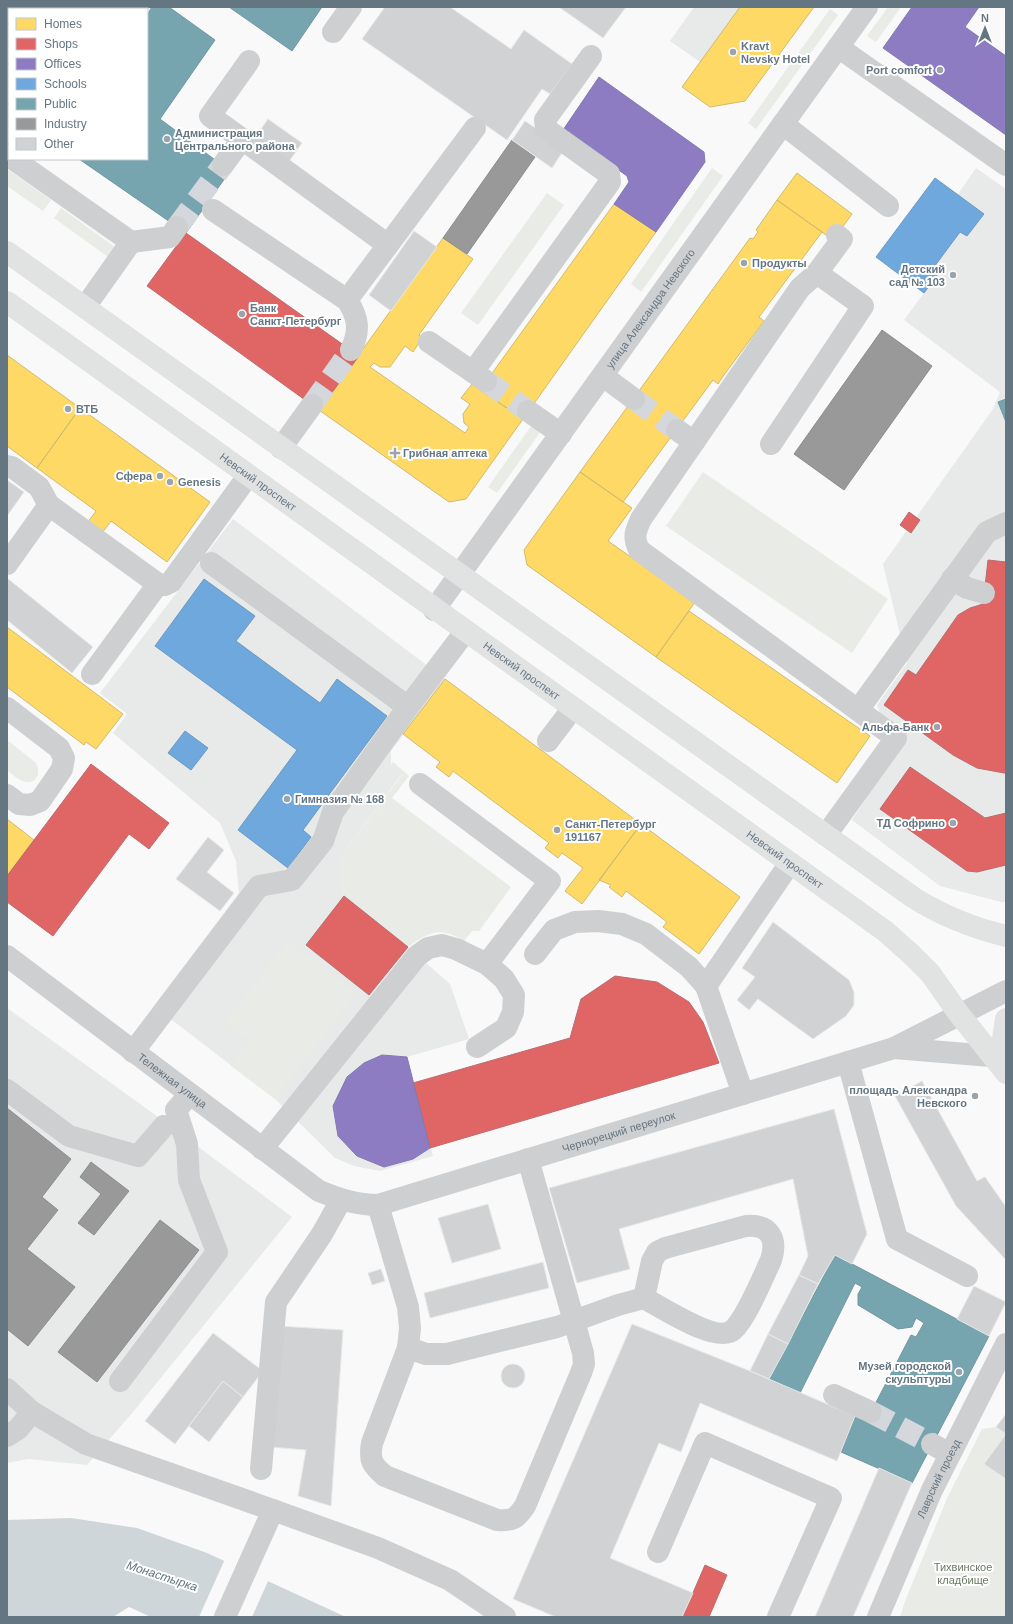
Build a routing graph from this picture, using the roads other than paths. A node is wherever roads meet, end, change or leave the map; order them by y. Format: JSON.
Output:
{"nodes":[{"id":1,"x":351,"y":7,"type":"edge"},
{"id":2,"x":867,"y":7,"type":"edge"},
{"id":3,"x":333,"y":32,"type":"dead end"},
{"id":4,"x":838,"y":47,"type":"junction"},
{"id":5,"x":591,"y":56,"type":"dead end"},
{"id":6,"x":249,"y":61,"type":"dead end"},
{"id":7,"x":783,"y":124,"type":"junction"},
{"id":8,"x":475,"y":128,"type":"dead end"},
{"id":9,"x":242,"y":139,"type":"junction"},
{"id":10,"x":14,"y":160,"type":"edge"},
{"id":11,"x":223,"y":165,"type":"tunnel mouth"},
{"id":12,"x":1006,"y":165,"type":"edge"},
{"id":13,"x":888,"y":206,"type":"dead end"},
{"id":14,"x":213,"y":210,"type":"dead end"},
{"id":15,"x":177,"y":227,"type":"tunnel mouth"},
{"id":16,"x":837,"y":235,"type":"dead end"},
{"id":17,"x":131,"y":242,"type":"junction"},
{"id":18,"x":388,"y":245,"type":"junction"},
{"id":19,"x":7,"y":252,"type":"edge"},
{"id":20,"x":817,"y":273,"type":"junction"},
{"id":21,"x":347,"y":300,"type":"junction"},
{"id":22,"x":7,"y":302,"type":"edge"},
{"id":23,"x":85,"y":307,"type":"junction"},
{"id":24,"x":429,"y":342,"type":"dead end"},
{"id":25,"x":351,"y":350,"type":"tunnel mouth"},
{"id":26,"x":603,"y":376,"type":"junction"},
{"id":27,"x":634,"y":399,"type":"tunnel mouth"},
{"id":28,"x":312,"y":405,"type":"tunnel mouth"},
{"id":29,"x":528,"y":411,"type":"tunnel mouth"},
{"id":30,"x":561,"y":434,"type":"junction"},
{"id":31,"x":772,"y":444,"type":"dead end"},
{"id":32,"x":282,"y":448,"type":"junction"},
{"id":33,"x":7,"y":466,"type":"edge"},
{"id":34,"x":248,"y":476,"type":"junction"},
{"id":35,"x":49,"y":505,"type":"junction"},
{"id":36,"x":1006,"y":523,"type":"edge"},
{"id":37,"x":211,"y":563,"type":"dead end"},
{"id":38,"x":7,"y":564,"type":"edge"},
{"id":39,"x":460,"y":575,"type":"junction"},
{"id":40,"x":952,"y":579,"type":"junction"},
{"id":41,"x":158,"y":584,"type":"junction"},
{"id":42,"x":984,"y":593,"type":"dead end"},
{"id":43,"x":434,"y":610,"type":"junction"},
{"id":44,"x":465,"y":632,"type":"junction"},
{"id":45,"x":92,"y":674,"type":"dead end"},
{"id":46,"x":408,"y":707,"type":"junction"},
{"id":47,"x":7,"y":708,"type":"edge"},
{"id":48,"x":573,"y":708,"type":"junction"},
{"id":49,"x":858,"y":710,"type":"junction"},
{"id":50,"x":548,"y":741,"type":"dead end"},
{"id":51,"x":420,"y":784,"type":"dead end"},
{"id":52,"x":7,"y":795,"type":"edge"},
{"id":53,"x":826,"y":835,"type":"junction"},
{"id":54,"x":790,"y":863,"type":"junction"},
{"id":55,"x":1006,"y":936,"type":"edge"},
{"id":56,"x":535,"y":954,"type":"dead end"},
{"id":57,"x":7,"y":956,"type":"edge"},
{"id":58,"x":487,"y":964,"type":"junction"},
{"id":59,"x":706,"y":986,"type":"junction"},
{"id":60,"x":1006,"y":991,"type":"edge"},
{"id":61,"x":959,"y":1014,"type":"junction"},
{"id":62,"x":1006,"y":1019,"type":"edge"},
{"id":63,"x":477,"y":1047,"type":"dead end"},
{"id":64,"x":894,"y":1048,"type":"junction"},
{"id":65,"x":133,"y":1052,"type":"junction"},
{"id":66,"x":999,"y":1058,"type":"edge"},
{"id":67,"x":848,"y":1062,"type":"junction"},
{"id":68,"x":1006,"y":1073,"type":"edge"},
{"id":69,"x":7,"y":1090,"type":"edge"},
{"id":70,"x":190,"y":1094,"type":"junction"},
{"id":71,"x":743,"y":1094,"type":"junction"},
{"id":72,"x":164,"y":1126,"type":"dead end"},
{"id":73,"x":262,"y":1148,"type":"junction"},
{"id":74,"x":528,"y":1160,"type":"junction"},
{"id":75,"x":341,"y":1200,"type":"junction"},
{"id":76,"x":378,"y":1205,"type":"junction"},
{"id":77,"x":967,"y":1276,"type":"dead end"},
{"id":78,"x":644,"y":1298,"type":"junction"},
{"id":79,"x":574,"y":1321,"type":"junction"},
{"id":80,"x":1006,"y":1344,"type":"edge"},
{"id":81,"x":408,"y":1348,"type":"junction"},
{"id":82,"x":120,"y":1381,"type":"dead end"},
{"id":83,"x":7,"y":1389,"type":"edge"},
{"id":84,"x":834,"y":1395,"type":"dead end"},
{"id":85,"x":32,"y":1412,"type":"junction"},
{"id":86,"x":871,"y":1412,"type":"tunnel mouth"},
{"id":87,"x":7,"y":1436,"type":"edge"},
{"id":88,"x":261,"y":1469,"type":"dead end"},
{"id":89,"x":273,"y":1510,"type":"junction"},
{"id":90,"x":658,"y":1552,"type":"dead end"},
{"id":91,"x":225,"y":1617,"type":"edge"},
{"id":92,"x":505,"y":1617,"type":"edge"},
{"id":93,"x":778,"y":1617,"type":"edge"},
{"id":94,"x":878,"y":1617,"type":"edge"}],
"edges":[{"from":1,"to":3,"type":"street"},
{"from":2,"to":4,"type":"street","name":"улица Александра Невского"},
{"from":4,"to":7,"type":"street","name":"улица Александра Невского"},
{"from":4,"to":12,"type":"street"},
{"from":5,"to":24,"type":"street"},
{"from":6,"to":9,"type":"street"},
{"from":7,"to":13,"type":"street"},
{"from":7,"to":26,"type":"street","name":"улица Александра Невского"},
{"from":8,"to":18,"type":"street"},
{"from":9,"to":11,"type":"street"},
{"from":9,"to":18,"type":"street"},
{"from":10,"to":17,"type":"street"},
{"from":14,"to":21,"type":"street"},
{"from":15,"to":17,"type":"street"},
{"from":16,"to":20,"type":"street"},
{"from":17,"to":23,"type":"street"},
{"from":18,"to":21,"type":"street"},
{"from":19,"to":23,"type":"main road"},
{"from":20,"to":31,"type":"street"},
{"from":20,"to":49,"type":"street"},
{"from":21,"to":25,"type":"street"},
{"from":22,"to":34,"type":"main road","name":"Невский проспект"},
{"from":23,"to":32,"type":"main road"},
{"from":26,"to":27,"type":"street"},
{"from":26,"to":30,"type":"street","name":"улица Александра Невского"},
{"from":28,"to":32,"type":"street"},
{"from":29,"to":30,"type":"street"},
{"from":30,"to":39,"type":"street","name":"улица Александра Невского"},
{"from":32,"to":39,"type":"main road"},
{"from":33,"to":35,"type":"street"},
{"from":34,"to":41,"type":"street"},
{"from":34,"to":43,"type":"main road","name":"Невский проспект"},
{"from":35,"to":38,"type":"street"},
{"from":35,"to":41,"type":"street"},
{"from":36,"to":40,"type":"street"},
{"from":37,"to":46,"type":"street"},
{"from":39,"to":43,"type":"street","name":"улица Александра Невского"},
{"from":39,"to":53,"type":"main road"},
{"from":40,"to":42,"type":"street"},
{"from":40,"to":49,"type":"street"},
{"from":41,"to":45,"type":"street"},
{"from":43,"to":44,"type":"main road","name":"Невский проспект"},
{"from":44,"to":46,"type":"street"},
{"from":44,"to":48,"type":"main road","name":"Невский проспект"},
{"from":46,"to":65,"type":"street"},
{"from":47,"to":52,"type":"street"},
{"from":48,"to":50,"type":"street"},
{"from":48,"to":54,"type":"main road","name":"Невский проспект"},
{"from":49,"to":53,"type":"street"},
{"from":51,"to":58,"type":"street"},
{"from":53,"to":55,"type":"main road"},
{"from":54,"to":59,"type":"street"},
{"from":54,"to":61,"type":"main road","name":"Невский проспект"},
{"from":56,"to":59,"type":"street"},
{"from":57,"to":65,"type":"street","name":"Тележная улица"},
{"from":58,"to":63,"type":"street"},
{"from":58,"to":73,"type":"street"},
{"from":59,"to":71,"type":"street"},
{"from":60,"to":61,"type":"street","name":"Чернорецкий переулок"},
{"from":61,"to":64,"type":"street","name":"Чернорецкий переулок"},
{"from":61,"to":66,"type":"main road","name":"Невский проспект"},
{"from":62,"to":66,"type":"main road"},
{"from":64,"to":66,"type":"street","name":"Чернорецкий переулок"},
{"from":64,"to":67,"type":"street","name":"Чернорецкий переулок"},
{"from":65,"to":70,"type":"street","name":"Тележная улица"},
{"from":66,"to":68,"type":"main road","name":"Невский проспект"},
{"from":67,"to":71,"type":"street","name":"Чернорецкий переулок"},
{"from":67,"to":77,"type":"street"},
{"from":69,"to":72,"type":"street"},
{"from":70,"to":73,"type":"street","name":"Тележная улица"},
{"from":70,"to":82,"type":"street"},
{"from":71,"to":74,"type":"street","name":"Чернорецкий переулок"},
{"from":73,"to":75,"type":"street","name":"Тележная улица"},
{"from":74,"to":76,"type":"street","name":"Чернорецкий переулок"},
{"from":74,"to":79,"type":"street"},
{"from":75,"to":76,"type":"street","name":"Чернорецкий переулок"},
{"from":75,"to":88,"type":"street"},
{"from":76,"to":81,"type":"street"},
{"from":78,"to":78,"type":"street"},
{"from":78,"to":79,"type":"street"},
{"from":79,"to":81,"type":"street"},
{"from":79,"to":81,"type":"street"},
{"from":80,"to":94,"type":"street","name":"Лаврский проезд"},
{"from":83,"to":85,"type":"street"},
{"from":84,"to":86,"type":"street"},
{"from":85,"to":87,"type":"street"},
{"from":85,"to":89,"type":"street"},
{"from":89,"to":91,"type":"street"},
{"from":89,"to":92,"type":"street"},
{"from":90,"to":93,"type":"street"}]}
